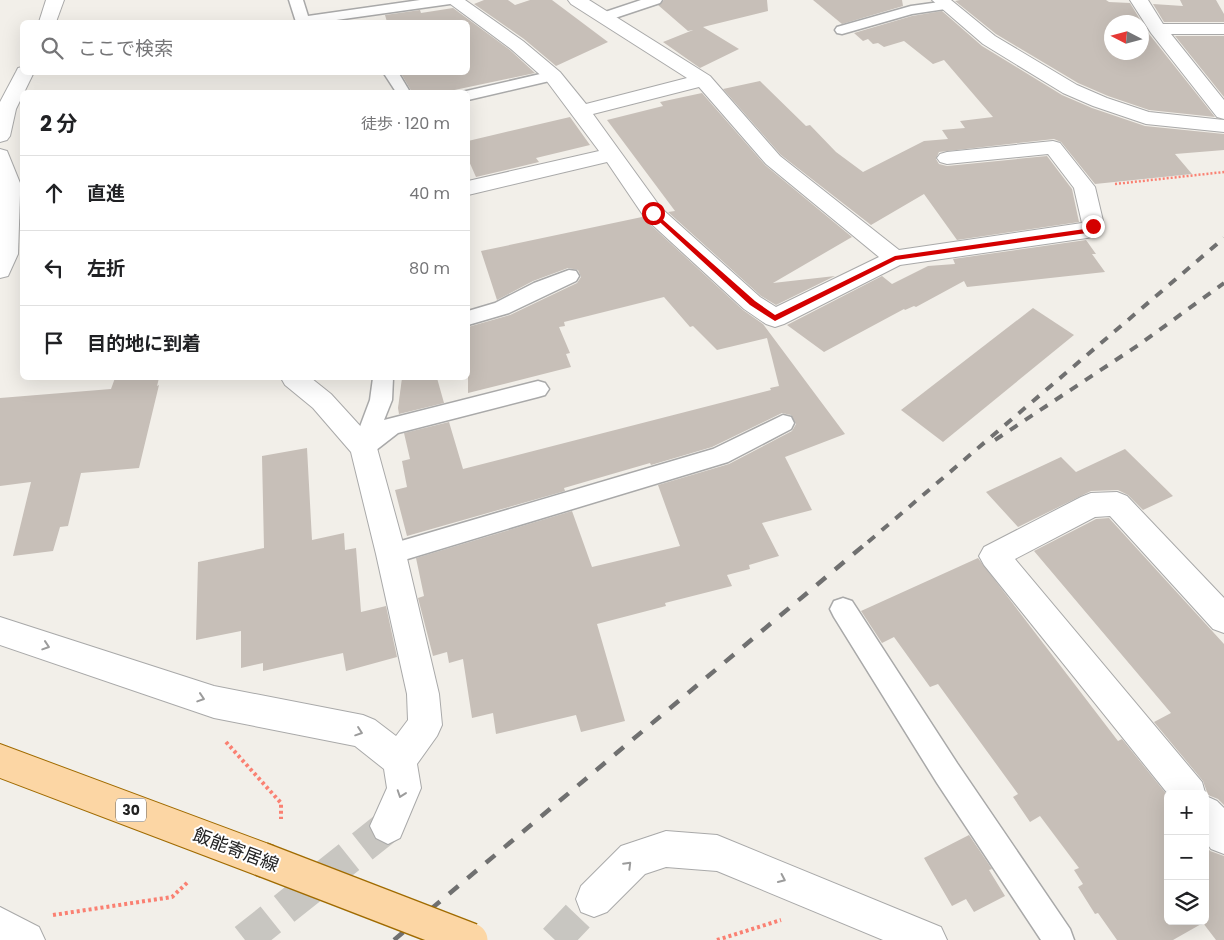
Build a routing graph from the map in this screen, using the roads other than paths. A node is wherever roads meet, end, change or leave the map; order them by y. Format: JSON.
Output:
{"nodes":[{"id":1,"x":56,"y":0,"type":"edge"},
{"id":2,"x":296,"y":0,"type":"edge"},
{"id":3,"x":452,"y":0,"type":"edge"},
{"id":4,"x":577,"y":0,"type":"edge"},
{"id":5,"x":655,"y":0,"type":"edge"},
{"id":6,"x":1139,"y":0,"type":"edge"},
{"id":7,"x":944,"y":3,"type":"edge"},
{"id":8,"x":604,"y":18,"type":"junction"},
{"id":9,"x":49,"y":20,"type":"edge"},
{"id":10,"x":302,"y":20,"type":"edge"},
{"id":11,"x":309,"y":20,"type":"edge"},
{"id":12,"x":1157,"y":29,"type":"junction"},
{"id":13,"x":1224,"y":29,"type":"edge"},
{"id":14,"x":842,"y":30,"type":"dead end"},
{"id":15,"x":23,"y":75,"type":"edge"},
{"id":16,"x":392,"y":75,"type":"edge"},
{"id":17,"x":553,"y":76,"type":"junction"},
{"id":18,"x":1194,"y":78,"type":"junction"},
{"id":19,"x":1214,"y":78,"type":"dead end"},
{"id":20,"x":703,"y":80,"type":"junction"},
{"id":21,"x":403,"y":90,"type":"edge"},
{"id":22,"x":470,"y":95,"type":"edge"},
{"id":23,"x":581,"y":112,"type":"junction"},
{"id":24,"x":1224,"y":113,"type":"edge"},
{"id":25,"x":1224,"y":126,"type":"edge"},
{"id":26,"x":20,"y":130,"type":"edge"},
{"id":27,"x":0,"y":135,"type":"edge"},
{"id":28,"x":0,"y":155,"type":"edge"},
{"id":29,"x":611,"y":155,"type":"junction"},
{"id":30,"x":947,"y":158,"type":"dead end"},
{"id":31,"x":470,"y":188,"type":"edge"},
{"id":32,"x":10,"y":189,"type":"edge"},
{"id":33,"x":895,"y":258,"type":"junction"},
{"id":34,"x":10,"y":261,"type":"edge"},
{"id":35,"x":569,"y":276,"type":"dead end"},
{"id":36,"x":470,"y":317,"type":"edge"},
{"id":37,"x":296,"y":380,"type":"edge"},
{"id":38,"x":383,"y":380,"type":"edge"},
{"id":39,"x":538,"y":389,"type":"dead end"},
{"id":40,"x":783,"y":423,"type":"dead end"},
{"id":41,"x":363,"y":448,"type":"junction"},
{"id":42,"x":391,"y":554,"type":"junction"},
{"id":43,"x":843,"y":609,"type":"dead end"},
{"id":44,"x":1224,"y":619,"type":"edge"},
{"id":45,"x":4,"y":640,"type":"edge"},
{"id":46,"x":399,"y":760,"type":"junction"},
{"id":47,"x":0,"y":761,"type":"edge"},
{"id":48,"x":1187,"y":790,"type":"edge"},
{"id":49,"x":1209,"y":818,"type":"edge"},
{"id":50,"x":388,"y":826,"type":"tunnel mouth"},
{"id":51,"x":1224,"y":836,"type":"edge"},
{"id":52,"x":594,"y":899,"type":"tunnel mouth"},
{"id":53,"x":0,"y":926,"type":"edge"},
{"id":54,"x":37,"y":928,"type":"edge"},
{"id":55,"x":471,"y":940,"type":"edge"},
{"id":56,"x":928,"y":940,"type":"edge"},
{"id":57,"x":1059,"y":940,"type":"edge"}],
"edges":[{"from":1,"to":9,"type":"street"},
{"from":2,"to":10,"type":"lane"},
{"from":3,"to":11,"type":"lane"},
{"from":3,"to":17,"type":"street"},
{"from":4,"to":8,"type":"street"},
{"from":5,"to":8,"type":"lane"},
{"from":6,"to":12,"type":"street"},
{"from":7,"to":14,"type":"lane"},
{"from":7,"to":25,"type":"street"},
{"from":8,"to":20,"type":"street"},
{"from":12,"to":13,"type":"street"},
{"from":12,"to":18,"type":"street"},
{"from":15,"to":27,"type":"street"},
{"from":16,"to":21,"type":"lane"},
{"from":17,"to":22,"type":"lane"},
{"from":17,"to":23,"type":"street"},
{"from":18,"to":19,"type":"street"},
{"from":18,"to":24,"type":"street"},
{"from":20,"to":23,"type":"street"},
{"from":20,"to":33,"type":"street"},
{"from":23,"to":29,"type":"street"},
{"from":26,"to":27,"type":"street"},
{"from":28,"to":32,"type":"street"},
{"from":29,"to":31,"type":"street"},
{"from":29,"to":33,"type":"street"},
{"from":30,"to":33,"type":"street"},
{"from":32,"to":34,"type":"street"},
{"from":35,"to":36,"type":"lane"},
{"from":37,"to":41,"type":"street"},
{"from":38,"to":41,"type":"lane"},
{"from":39,"to":41,"type":"lane"},
{"from":40,"to":42,"type":"lane"},
{"from":41,"to":42,"type":"street"},
{"from":42,"to":46,"type":"street"},
{"from":43,"to":57,"type":"lane"},
{"from":44,"to":48,"type":"street"},
{"from":45,"to":46,"type":"street","one_way":true},
{"from":46,"to":50,"type":"street","one_way":true},
{"from":47,"to":55,"type":"main road","name":"飯能寄居線","number":"30","bridge":true},
{"from":49,"to":51,"type":"street"},
{"from":52,"to":56,"type":"street","one_way":true},
{"from":53,"to":54,"type":"street"}]}
